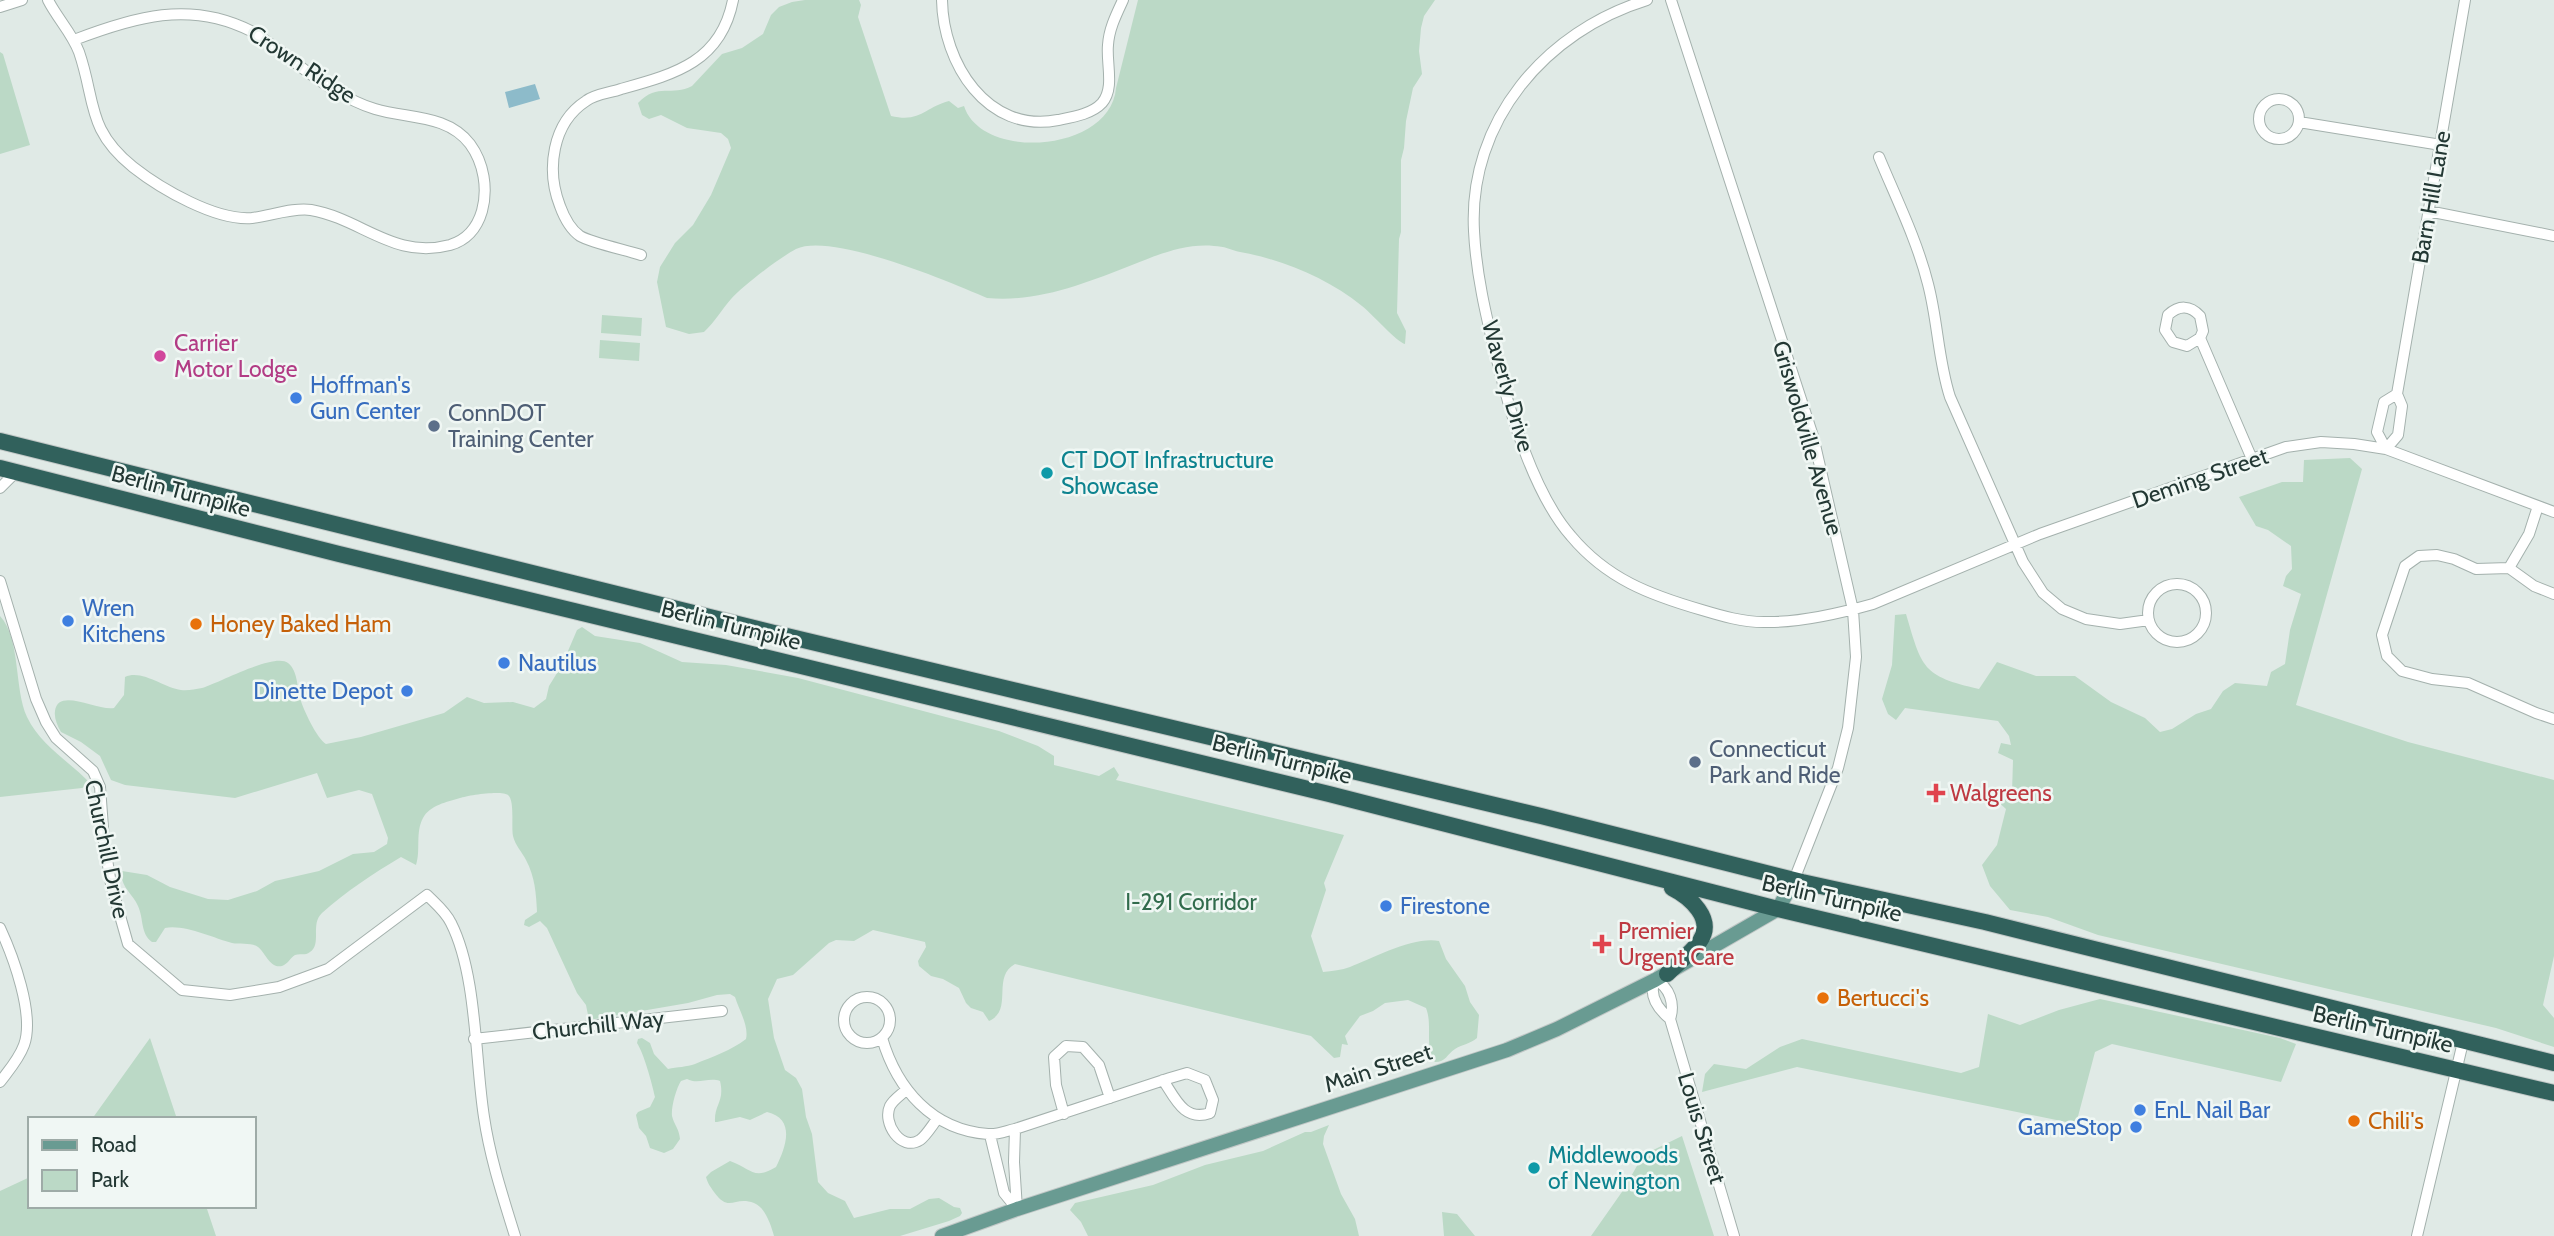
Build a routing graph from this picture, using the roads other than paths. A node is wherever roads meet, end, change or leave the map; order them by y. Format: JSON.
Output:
{"nodes":[{"id":1,"x":22,"y":0,"type":"edge"},
{"id":2,"x":48,"y":0,"type":"edge"},
{"id":3,"x":733,"y":0,"type":"edge"},
{"id":4,"x":942,"y":0,"type":"edge"},
{"id":5,"x":1123,"y":0,"type":"edge"},
{"id":6,"x":1647,"y":0,"type":"edge"},
{"id":7,"x":1671,"y":0,"type":"edge"},
{"id":8,"x":2465,"y":0,"type":"edge"},
{"id":9,"x":0,"y":7,"type":"edge"},
{"id":10,"x":74,"y":40,"type":"junction"},
{"id":11,"x":2299,"y":122,"type":"dead end"},
{"id":12,"x":2441,"y":145,"type":"junction"},
{"id":13,"x":1879,"y":156,"type":"dead end"},
{"id":14,"x":2428,"y":211,"type":"junction"},
{"id":15,"x":2554,"y":236,"type":"edge"},
{"id":16,"x":641,"y":254,"type":"dead end"},
{"id":17,"x":2200,"y":338,"type":"dead end"},
{"id":18,"x":2396,"y":394,"type":"junction"},
{"id":19,"x":0,"y":441,"type":"edge"},
{"id":20,"x":2386,"y":449,"type":"junction"},
{"id":21,"x":63,"y":456,"type":"junction"},
{"id":22,"x":2252,"y":459,"type":"junction"},
{"id":23,"x":8,"y":470,"type":"edge"},
{"id":24,"x":44,"y":478,"type":"junction"},
{"id":25,"x":0,"y":488,"type":"edge"},
{"id":26,"x":2538,"y":506,"type":"junction"},
{"id":27,"x":2554,"y":512,"type":"edge"},
{"id":28,"x":346,"y":526,"type":"junction"},
{"id":29,"x":2016,"y":544,"type":"junction"},
{"id":30,"x":339,"y":554,"type":"junction"},
{"id":31,"x":2509,"y":568,"type":"junction"},
{"id":32,"x":0,"y":581,"type":"edge"},
{"id":33,"x":2554,"y":594,"type":"edge"},
{"id":34,"x":1853,"y":610,"type":"junction"},
{"id":35,"x":2149,"y":620,"type":"junction"},
{"id":36,"x":774,"y":633,"type":"junction"},
{"id":37,"x":768,"y":657,"type":"junction"},
{"id":38,"x":2554,"y":719,"type":"edge"},
{"id":39,"x":1308,"y":760,"type":"junction"},
{"id":40,"x":1329,"y":794,"type":"junction"},
{"id":41,"x":1648,"y":876,"type":"junction"},
{"id":42,"x":1794,"y":880,"type":"junction"},
{"id":43,"x":1778,"y":909,"type":"junction"},
{"id":44,"x":0,"y":928,"type":"edge"},
{"id":45,"x":1661,"y":977,"type":"junction"},
{"id":46,"x":722,"y":1011,"type":"dead end"},
{"id":47,"x":881,"y":1038,"type":"junction"},
{"id":48,"x":474,"y":1039,"type":"junction"},
{"id":49,"x":2463,"y":1042,"type":"junction"},
{"id":50,"x":2554,"y":1063,"type":"edge"},
{"id":51,"x":2457,"y":1070,"type":"junction"},
{"id":52,"x":1163,"y":1080,"type":"junction"},
{"id":53,"x":0,"y":1082,"type":"edge"},
{"id":54,"x":906,"y":1090,"type":"junction"},
{"id":55,"x":2554,"y":1093,"type":"edge"},
{"id":56,"x":1110,"y":1098,"type":"junction"},
{"id":57,"x":1064,"y":1114,"type":"junction"},
{"id":58,"x":938,"y":1118,"type":"junction"},
{"id":59,"x":1015,"y":1129,"type":"junction"},
{"id":60,"x":990,"y":1135,"type":"junction"},
{"id":61,"x":1017,"y":1209,"type":"junction"},
{"id":62,"x":515,"y":1236,"type":"edge"},
{"id":63,"x":942,"y":1236,"type":"edge"},
{"id":64,"x":1734,"y":1236,"type":"edge"},
{"id":65,"x":2417,"y":1236,"type":"edge"}],
"edges":[{"from":1,"to":9,"type":"street"},
{"from":2,"to":10,"type":"street","name":"Crown Ridge"},
{"from":3,"to":16,"type":"street"},
{"from":4,"to":5,"type":"street"},
{"from":6,"to":34,"type":"street","name":"Waverly Drive"},
{"from":7,"to":34,"type":"street","name":"Griswoldville Avenue"},
{"from":8,"to":12,"type":"street","name":"Barn Hill Lane"},
{"from":10,"to":10,"type":"street","name":"Crown Ridge"},
{"from":11,"to":12,"type":"street"},
{"from":12,"to":14,"type":"street","name":"Barn Hill Lane"},
{"from":13,"to":29,"type":"street"},
{"from":14,"to":15,"type":"street"},
{"from":14,"to":18,"type":"street","name":"Barn Hill Lane"},
{"from":17,"to":22,"type":"street"},
{"from":18,"to":20,"type":"street","name":"Barn Hill Lane"},
{"from":18,"to":20,"type":"street","name":"Barn Hill Lane"},
{"from":19,"to":21,"type":"highway","name":"Berlin Turnpike"},
{"from":20,"to":22,"type":"street","name":"Deming Street"},
{"from":20,"to":26,"type":"street","name":"Deming Street"},
{"from":21,"to":24,"type":"highway"},
{"from":21,"to":28,"type":"highway","name":"Berlin Turnpike"},
{"from":22,"to":29,"type":"street","name":"Deming Street"},
{"from":23,"to":24,"type":"highway","name":"Berlin Turnpike"},
{"from":23,"to":25,"type":"street"},
{"from":24,"to":30,"type":"highway","name":"Berlin Turnpike"},
{"from":26,"to":27,"type":"street","name":"Deming Street"},
{"from":26,"to":31,"type":"street"},
{"from":28,"to":30,"type":"highway"},
{"from":28,"to":36,"type":"highway","name":"Berlin Turnpike"},
{"from":29,"to":34,"type":"street","name":"Deming Street"},
{"from":29,"to":35,"type":"street"},
{"from":30,"to":37,"type":"highway","name":"Berlin Turnpike"},
{"from":31,"to":33,"type":"street"},
{"from":31,"to":38,"type":"street"},
{"from":32,"to":48,"type":"street","name":"Churchill Drive"},
{"from":34,"to":42,"type":"street","name":"Griswoldville Avenue"},
{"from":35,"to":35,"type":"street"},
{"from":36,"to":37,"type":"highway"},
{"from":36,"to":39,"type":"highway","name":"Berlin Turnpike"},
{"from":37,"to":40,"type":"highway","name":"Berlin Turnpike"},
{"from":39,"to":40,"type":"highway"},
{"from":39,"to":42,"type":"highway","name":"Berlin Turnpike"},
{"from":40,"to":41,"type":"highway","name":"Berlin Turnpike"},
{"from":41,"to":43,"type":"highway","name":"Berlin Turnpike"},
{"from":41,"to":45,"type":"highway"},
{"from":42,"to":43,"type":"main road"},
{"from":42,"to":49,"type":"highway","name":"Berlin Turnpike"},
{"from":43,"to":45,"type":"main road","name":"Main Street"},
{"from":43,"to":51,"type":"highway","name":"Berlin Turnpike"},
{"from":44,"to":53,"type":"street"},
{"from":45,"to":61,"type":"main road","name":"Main Street"},
{"from":45,"to":64,"type":"street","name":"Louis Street"},
{"from":46,"to":48,"type":"street","name":"Churchill Way"},
{"from":47,"to":47,"type":"street"},
{"from":47,"to":54,"type":"street"},
{"from":48,"to":62,"type":"street","name":"Churchill Drive"},
{"from":49,"to":50,"type":"highway","name":"Berlin Turnpike"},
{"from":49,"to":51,"type":"street"},
{"from":51,"to":55,"type":"highway","name":"Berlin Turnpike"},
{"from":51,"to":65,"type":"street"},
{"from":52,"to":52,"type":"street"},
{"from":52,"to":56,"type":"street"},
{"from":54,"to":58,"type":"street"},
{"from":54,"to":58,"type":"street"},
{"from":56,"to":57,"type":"street"},
{"from":56,"to":57,"type":"street"},
{"from":57,"to":59,"type":"street"},
{"from":58,"to":60,"type":"street"},
{"from":59,"to":60,"type":"street"},
{"from":59,"to":61,"type":"street"},
{"from":60,"to":61,"type":"street"},
{"from":61,"to":63,"type":"main road","name":"Main Street"}]}
